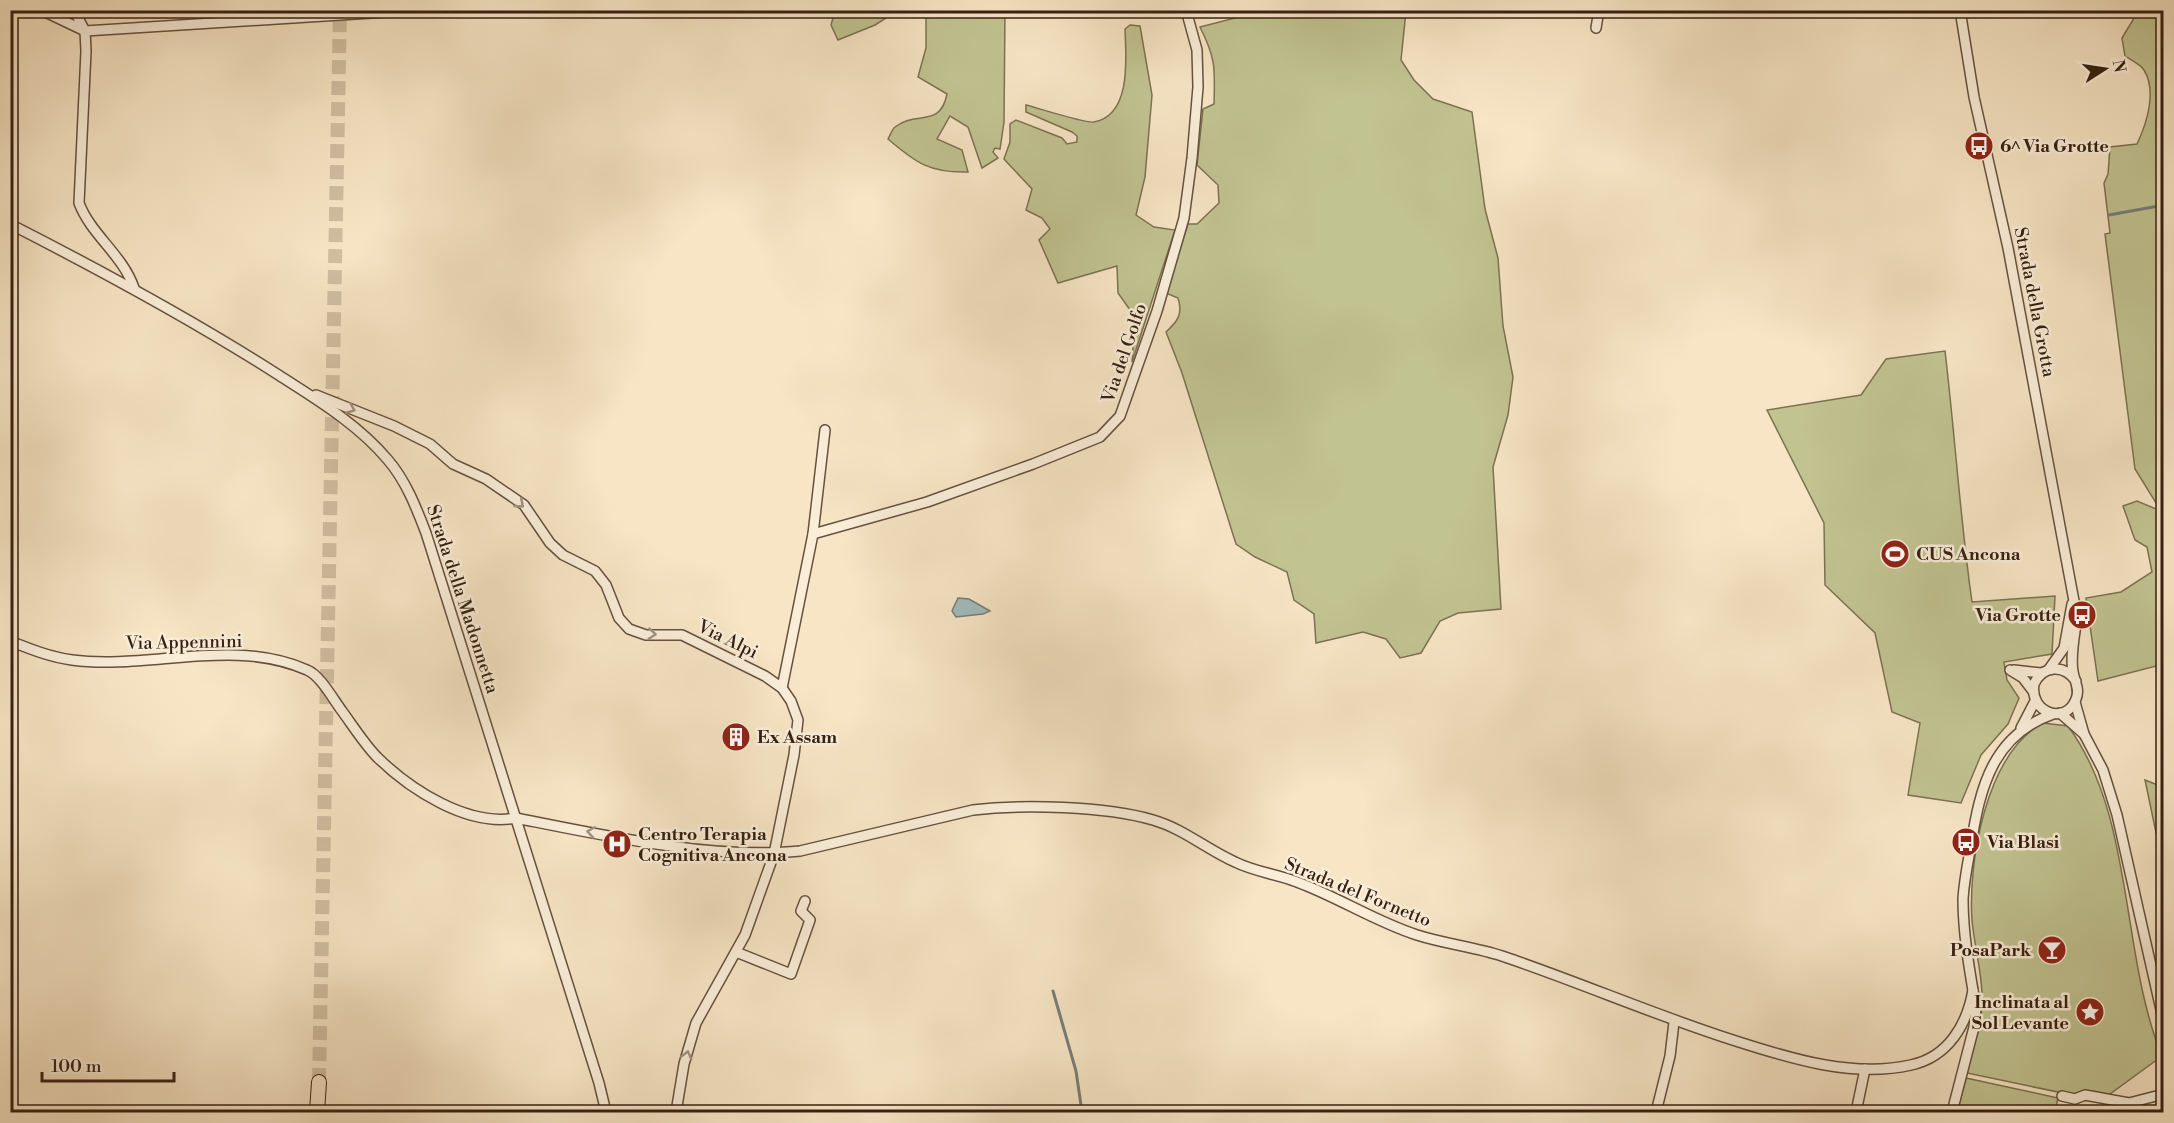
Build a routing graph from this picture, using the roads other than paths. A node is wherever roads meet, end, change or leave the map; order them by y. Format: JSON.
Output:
{"nodes":[{"id":1,"x":41,"y":10,"type":"edge"},
{"id":2,"x":74,"y":10,"type":"edge"},
{"id":3,"x":419,"y":10,"type":"edge"},
{"id":4,"x":1186,"y":10,"type":"edge"},
{"id":5,"x":1599,"y":10,"type":"edge"},
{"id":6,"x":1960,"y":10,"type":"edge"},
{"id":7,"x":1596,"y":28,"type":"dead end"},
{"id":8,"x":85,"y":31,"type":"junction"},
{"id":9,"x":10,"y":224,"type":"edge"},
{"id":10,"x":134,"y":288,"type":"junction"},
{"id":11,"x":297,"y":387,"type":"junction"},
{"id":12,"x":825,"y":430,"type":"dead end"},
{"id":13,"x":813,"y":534,"type":"junction"},
{"id":14,"x":2073,"y":601,"type":"junction"},
{"id":15,"x":10,"y":641,"type":"edge"},
{"id":16,"x":2045,"y":671,"type":"junction"},
{"id":17,"x":2076,"y":681,"type":"junction"},
{"id":18,"x":782,"y":688,"type":"junction"},
{"id":19,"x":2034,"y":696,"type":"junction"},
{"id":20,"x":2075,"y":702,"type":"junction"},
{"id":21,"x":2057,"y":714,"type":"junction"},
{"id":22,"x":2017,"y":734,"type":"junction"},
{"id":23,"x":2084,"y":734,"type":"junction"},
{"id":24,"x":516,"y":818,"type":"junction"},
{"id":25,"x":774,"y":854,"type":"junction"},
{"id":26,"x":805,"y":901,"type":"dead end"},
{"id":27,"x":736,"y":952,"type":"junction"},
{"id":28,"x":1973,"y":990,"type":"junction"},
{"id":29,"x":1674,"y":1022,"type":"junction"},
{"id":30,"x":2163,"y":1023,"type":"edge"},
{"id":31,"x":1865,"y":1069,"type":"junction"},
{"id":32,"x":319,"y":1082,"type":"tunnel mouth"},
{"id":33,"x":2163,"y":1094,"type":"edge"},
{"id":34,"x":2062,"y":1096,"type":"dead end"},
{"id":35,"x":317,"y":1113,"type":"edge"},
{"id":36,"x":606,"y":1113,"type":"edge"},
{"id":37,"x":676,"y":1113,"type":"edge"},
{"id":38,"x":1656,"y":1113,"type":"edge"},
{"id":39,"x":1856,"y":1113,"type":"edge"},
{"id":40,"x":1952,"y":1113,"type":"edge"}],
"edges":[{"from":1,"to":8,"type":"street"},
{"from":2,"to":8,"type":"street"},
{"from":3,"to":8,"type":"street"},
{"from":4,"to":13,"type":"street","name":"Via del Golfo"},
{"from":5,"to":7,"type":"street"},
{"from":6,"to":14,"type":"street","name":"Strada della Grotta"},
{"from":8,"to":10,"type":"street"},
{"from":9,"to":10,"type":"street","name":"Strada della Madonnetta"},
{"from":10,"to":11,"type":"street","name":"Strada della Madonnetta"},
{"from":11,"to":18,"type":"street","name":"Via Alpi","one_way":true},
{"from":11,"to":24,"type":"street","name":"Strada della Madonnetta"},
{"from":12,"to":13,"type":"street"},
{"from":13,"to":18,"type":"street"},
{"from":14,"to":16,"type":"street","name":"Strada della Grotta"},
{"from":14,"to":17,"type":"street","name":"Strada della Grotta"},
{"from":15,"to":24,"type":"street","name":"Via Appennini"},
{"from":16,"to":17,"type":"street","name":"Strada della Grotta"},
{"from":16,"to":19,"type":"street","name":"Strada della Grotta"},
{"from":16,"to":19,"type":"street","name":"Strada della Grotta"},
{"from":17,"to":20,"type":"street","name":"Strada della Grotta"},
{"from":18,"to":25,"type":"street","name":"Via Alpi"},
{"from":19,"to":21,"type":"street","name":"Strada della Grotta"},
{"from":19,"to":22,"type":"street"},
{"from":20,"to":21,"type":"street"},
{"from":20,"to":23,"type":"street","name":"Strada della Grotta"},
{"from":21,"to":22,"type":"street"},
{"from":21,"to":23,"type":"street","name":"Strada della Grotta"},
{"from":22,"to":28,"type":"street"},
{"from":23,"to":30,"type":"street","name":"Strada della Grotta"},
{"from":25,"to":24,"type":"street","name":"Strada del Fornetto","one_way":true},
{"from":24,"to":36,"type":"street","name":"Strada della Madonnetta"},
{"from":25,"to":27,"type":"street","name":"Via Alpi"},
{"from":25,"to":29,"type":"street","name":"Strada del Fornetto"},
{"from":26,"to":27,"type":"street"},
{"from":37,"to":27,"type":"street","name":"Via Alpi","one_way":true},
{"from":28,"to":31,"type":"street","name":"Strada del Fornetto"},
{"from":28,"to":40,"type":"street"},
{"from":29,"to":31,"type":"street","name":"Strada del Fornetto"},
{"from":29,"to":38,"type":"street"},
{"from":31,"to":39,"type":"street"},
{"from":32,"to":35,"type":"highway"},
{"from":33,"to":34,"type":"street"}]}
